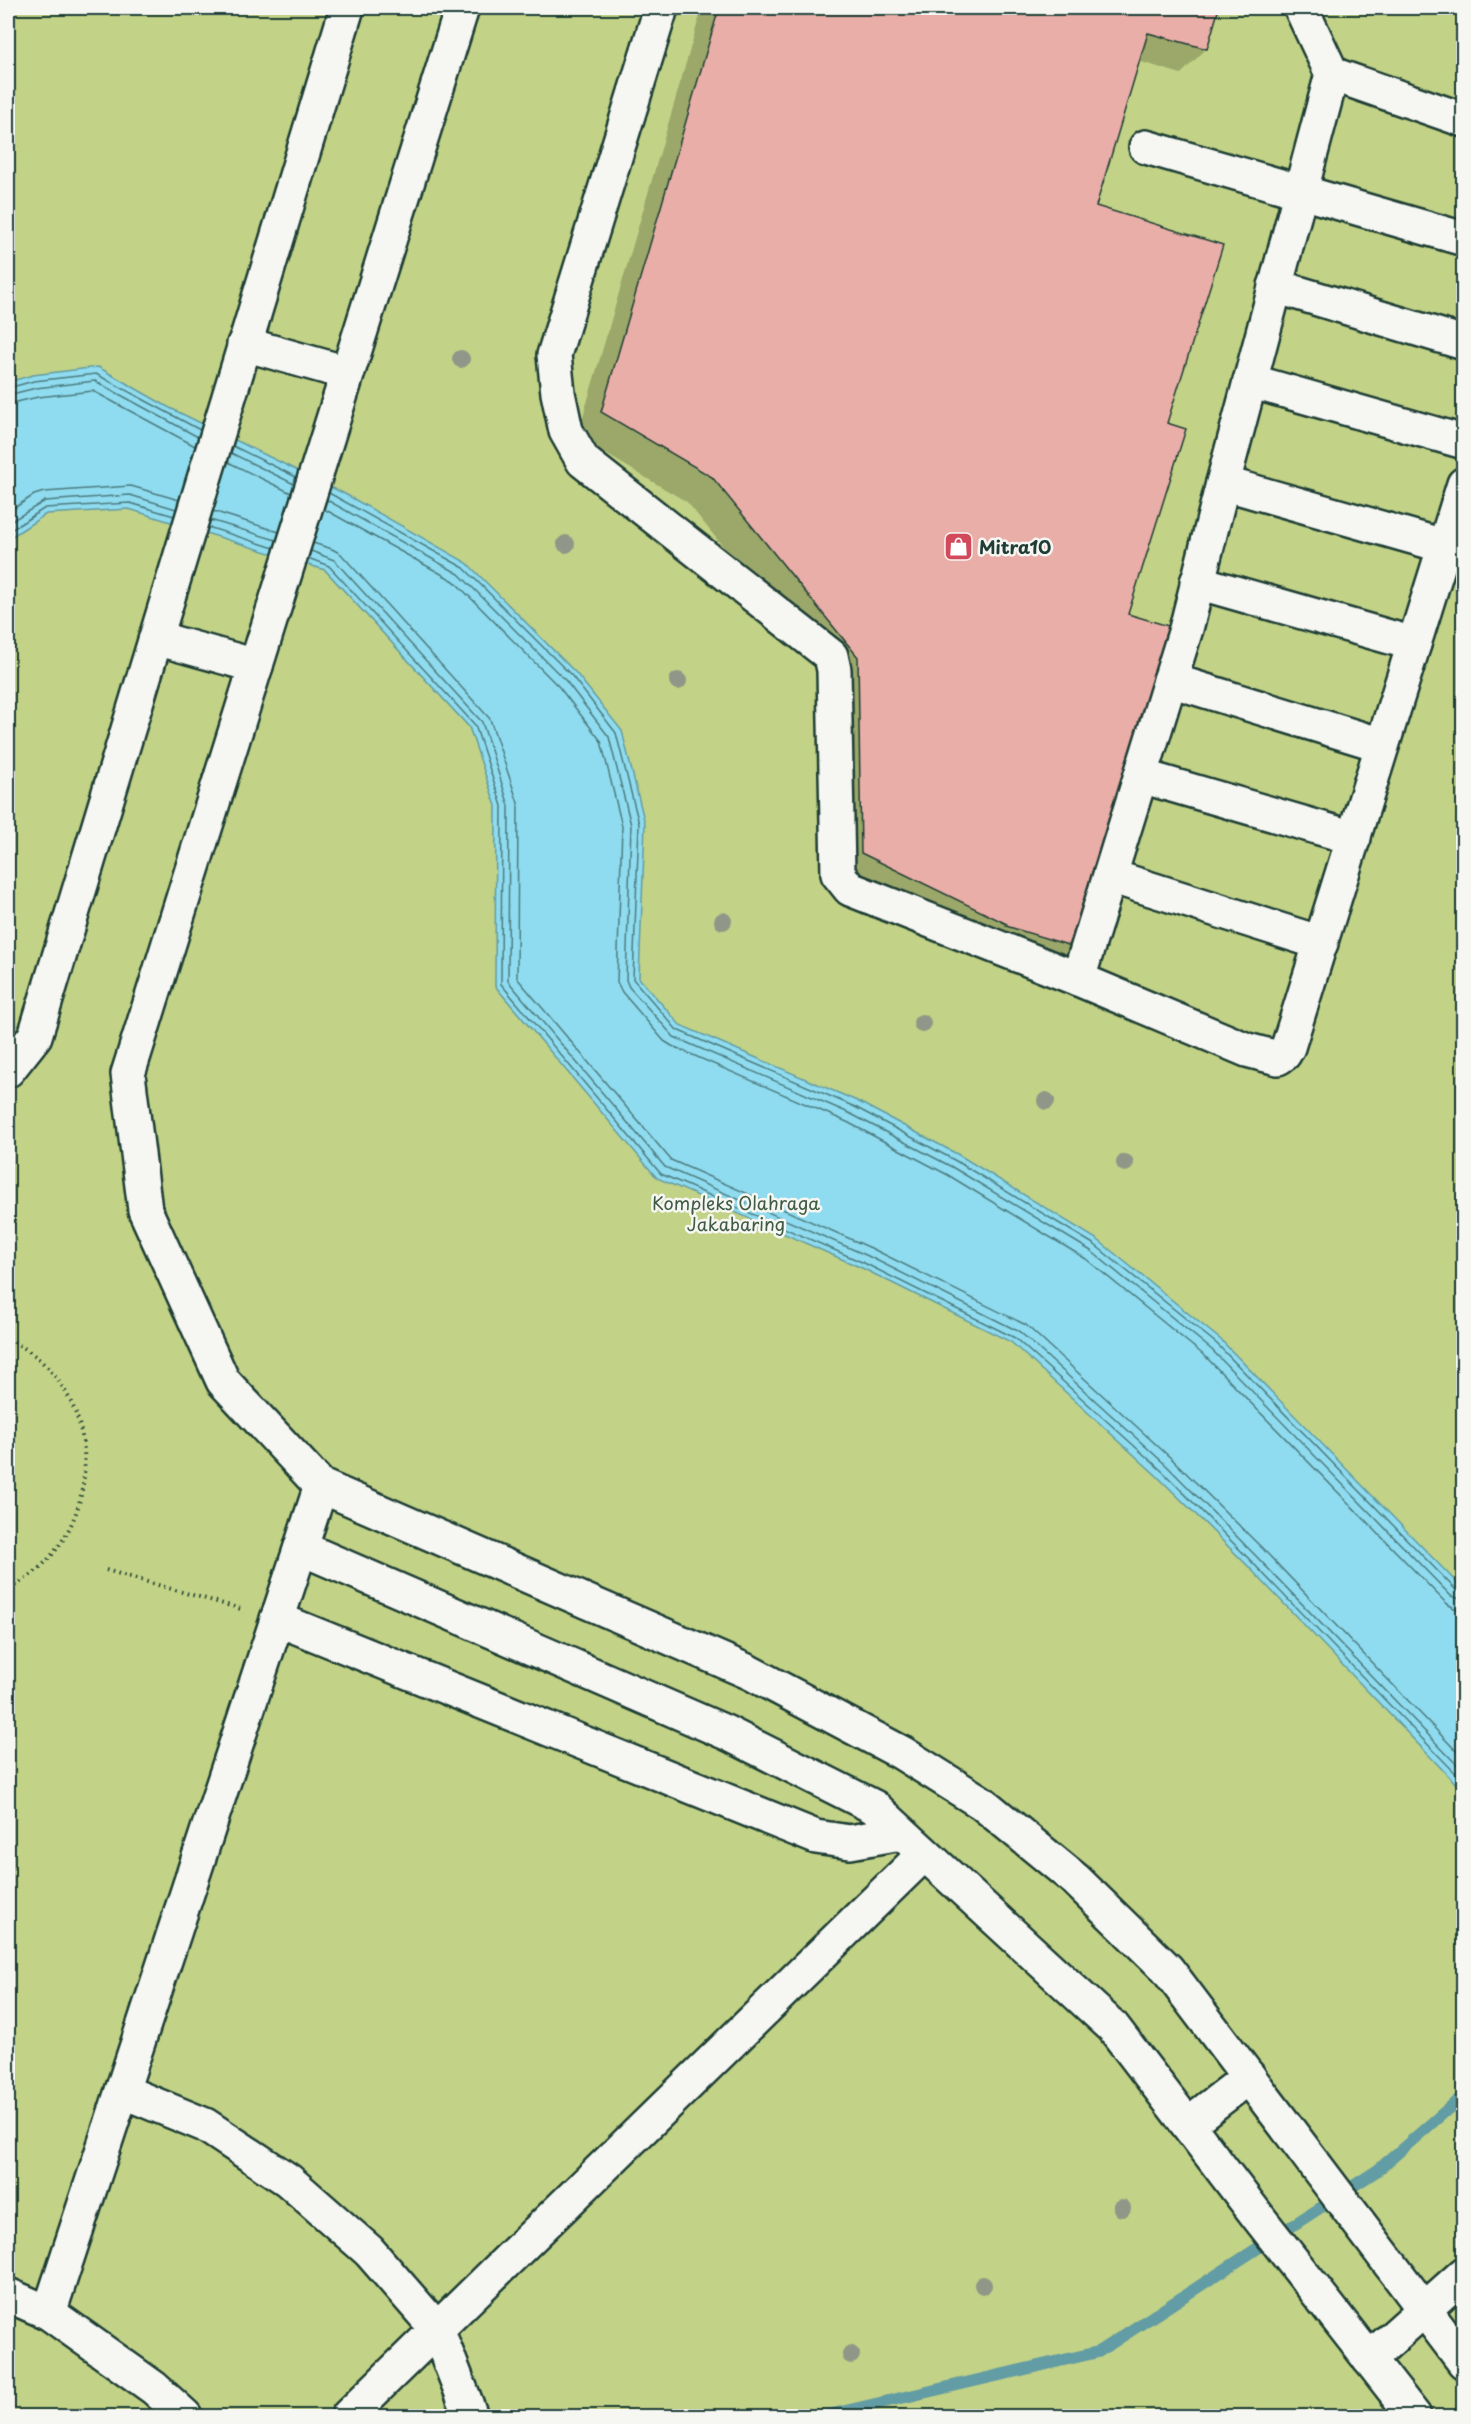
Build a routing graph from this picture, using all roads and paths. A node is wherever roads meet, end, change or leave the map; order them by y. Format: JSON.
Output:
{"nodes":[{"id":1,"x":347,"y":8,"type":"edge"},
{"id":2,"x":462,"y":8,"type":"edge"},
{"id":3,"x":661,"y":8,"type":"edge"},
{"id":4,"x":1301,"y":8,"type":"edge"},
{"id":5,"x":1332,"y":74,"type":"junction"},
{"id":6,"x":1464,"y":120,"type":"edge"},
{"id":7,"x":1146,"y":147,"type":"dead end"},
{"id":8,"x":1301,"y":190,"type":"junction"},
{"id":9,"x":1464,"y":239,"type":"edge"},
{"id":10,"x":1275,"y":286,"type":"junction"},
{"id":11,"x":1464,"y":343,"type":"edge"},
{"id":12,"x":241,"y":356,"type":"junction"},
{"id":13,"x":1250,"y":381,"type":"junction"},
{"id":14,"x":344,"y":384,"type":"junction"},
{"id":15,"x":1464,"y":442,"type":"edge"},
{"id":16,"x":1223,"y":483,"type":"junction"},
{"id":17,"x":1464,"y":484,"type":"edge"},
{"id":18,"x":1444,"y":546,"type":"junction"},
{"id":19,"x":1197,"y":582,"type":"junction"},
{"id":20,"x":156,"y":638,"type":"junction"},
{"id":21,"x":1414,"y":644,"type":"junction"},
{"id":22,"x":256,"y":666,"type":"junction"},
{"id":23,"x":1170,"y":680,"type":"junction"},
{"id":24,"x":1382,"y":745,"type":"junction"},
{"id":25,"x":1141,"y":776,"type":"junction"},
{"id":26,"x":1354,"y":838,"type":"junction"},
{"id":27,"x":1110,"y":876,"type":"junction"},
{"id":28,"x":1321,"y":943,"type":"junction"},
{"id":29,"x":1078,"y":979,"type":"junction"},
{"id":30,"x":8,"y":1070,"type":"edge"},
{"id":31,"x":8,"y":1340,"type":"edge"},
{"id":32,"x":321,"y":1486,"type":"junction"},
{"id":33,"x":300,"y":1548,"type":"junction"},
{"id":34,"x":106,"y":1570,"type":"dead end"},
{"id":35,"x":8,"y":1589,"type":"edge"},
{"id":36,"x":278,"y":1619,"type":"junction"},
{"id":37,"x":913,"y":1843,"type":"junction"},
{"id":38,"x":1249,"y":2077,"type":"junction"},
{"id":39,"x":122,"y":2091,"type":"junction"},
{"id":40,"x":1188,"y":2124,"type":"junction"},
{"id":41,"x":1464,"y":2274,"type":"edge"},
{"id":42,"x":8,"y":2295,"type":"edge"},
{"id":43,"x":1423,"y":2310,"type":"junction"},
{"id":44,"x":49,"y":2313,"type":"junction"},
{"id":45,"x":437,"y":2329,"type":"junction"},
{"id":46,"x":1369,"y":2359,"type":"junction"},
{"id":47,"x":1464,"y":2362,"type":"edge"},
{"id":48,"x":185,"y":2416,"type":"edge"},
{"id":49,"x":348,"y":2416,"type":"edge"},
{"id":50,"x":471,"y":2416,"type":"edge"},
{"id":51,"x":1414,"y":2416,"type":"edge"}],
"edges":[{"from":1,"to":12,"type":"lane"},
{"from":2,"to":14,"type":"lane"},
{"from":3,"to":29,"type":"lane"},
{"from":4,"to":5,"type":"lane"},
{"from":5,"to":6,"type":"lane"},
{"from":5,"to":8,"type":"lane"},
{"from":7,"to":8,"type":"lane"},
{"from":8,"to":9,"type":"lane"},
{"from":8,"to":10,"type":"lane"},
{"from":10,"to":11,"type":"lane"},
{"from":10,"to":13,"type":"lane"},
{"from":12,"to":14,"type":"lane"},
{"from":12,"to":20,"type":"lane"},
{"from":13,"to":15,"type":"lane"},
{"from":13,"to":16,"type":"lane"},
{"from":14,"to":22,"type":"lane"},
{"from":16,"to":18,"type":"lane"},
{"from":16,"to":19,"type":"lane"},
{"from":17,"to":18,"type":"lane"},
{"from":18,"to":21,"type":"lane"},
{"from":19,"to":21,"type":"lane"},
{"from":19,"to":23,"type":"lane"},
{"from":20,"to":22,"type":"lane"},
{"from":20,"to":30,"type":"lane"},
{"from":21,"to":24,"type":"lane"},
{"from":22,"to":32,"type":"lane"},
{"from":23,"to":24,"type":"lane"},
{"from":23,"to":25,"type":"lane"},
{"from":24,"to":26,"type":"lane"},
{"from":25,"to":26,"type":"lane"},
{"from":25,"to":27,"type":"lane"},
{"from":26,"to":28,"type":"lane"},
{"from":27,"to":28,"type":"lane"},
{"from":27,"to":29,"type":"lane"},
{"from":28,"to":29,"type":"lane"},
{"from":31,"to":35,"type":"path"},
{"from":32,"to":33,"type":"lane"},
{"from":32,"to":38,"type":"lane"},
{"from":33,"to":36,"type":"lane"},
{"from":33,"to":37,"type":"lane"},
{"from":34,"to":36,"type":"path"},
{"from":36,"to":37,"type":"lane"},
{"from":36,"to":39,"type":"lane"},
{"from":37,"to":40,"type":"lane"},
{"from":37,"to":45,"type":"lane"},
{"from":38,"to":40,"type":"lane"},
{"from":38,"to":43,"type":"lane"},
{"from":39,"to":44,"type":"lane"},
{"from":39,"to":45,"type":"lane"},
{"from":40,"to":46,"type":"lane"},
{"from":41,"to":43,"type":"lane"},
{"from":42,"to":44,"type":"lane"},
{"from":43,"to":46,"type":"lane"},
{"from":43,"to":47,"type":"lane"},
{"from":44,"to":48,"type":"lane"},
{"from":45,"to":49,"type":"lane"},
{"from":45,"to":50,"type":"lane"},
{"from":46,"to":51,"type":"lane"}]}
